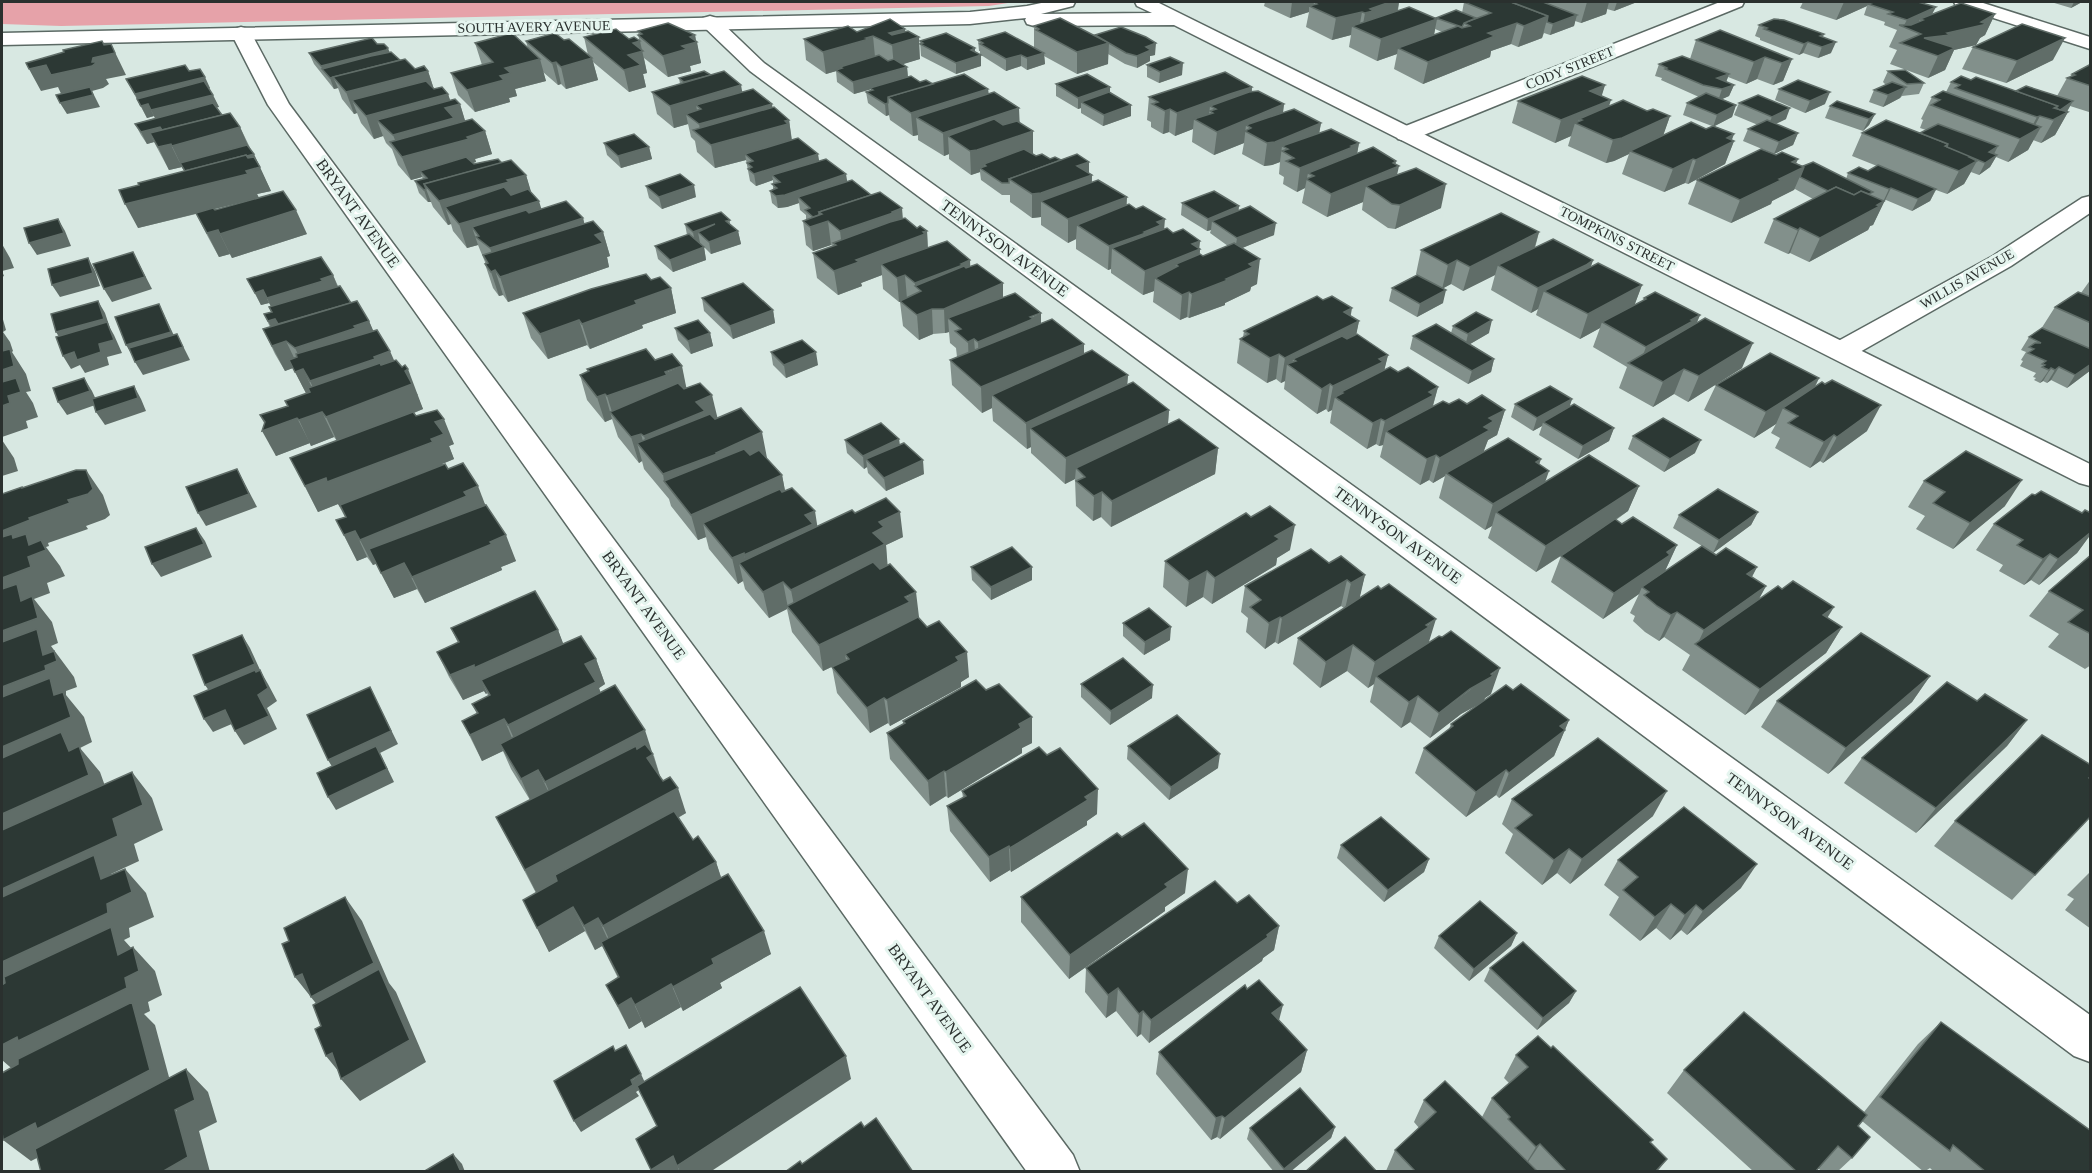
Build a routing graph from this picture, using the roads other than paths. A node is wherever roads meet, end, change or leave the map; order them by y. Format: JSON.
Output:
{"nodes":[{"id":1,"x":1066,"y":2,"type":"edge"},
{"id":2,"x":1144,"y":2,"type":"edge"},
{"id":3,"x":1735,"y":2,"type":"edge"},
{"id":4,"x":1963,"y":2,"type":"edge"},
{"id":5,"x":970,"y":18,"type":"junction"},
{"id":6,"x":1178,"y":19,"type":"junction"},
{"id":7,"x":710,"y":22,"type":"junction"},
{"id":8,"x":241,"y":33,"type":"junction"},
{"id":9,"x":2,"y":39,"type":"edge"},
{"id":10,"x":2091,"y":43,"type":"edge"},
{"id":11,"x":1406,"y":134,"type":"junction"},
{"id":12,"x":2091,"y":203,"type":"edge"},
{"id":13,"x":1841,"y":351,"type":"junction"},
{"id":14,"x":2091,"y":476,"type":"edge"},
{"id":15,"x":2091,"y":1041,"type":"edge"},
{"id":16,"x":1056,"y":1172,"type":"edge"}],
"edges":[{"from":1,"to":5,"type":"street","name":"SOUTH AVERY AVENUE"},
{"from":2,"to":6,"type":"street","name":"TOMPKINS STREET"},
{"from":3,"to":11,"type":"street","name":"CODY STREET"},
{"from":4,"to":10,"type":"street"},
{"from":5,"to":6,"type":"street"},
{"from":5,"to":7,"type":"street","name":"SOUTH AVERY AVENUE"},
{"from":6,"to":11,"type":"street","name":"TOMPKINS STREET"},
{"from":7,"to":8,"type":"street","name":"SOUTH AVERY AVENUE"},
{"from":7,"to":15,"type":"street","name":"TENNYSON AVENUE"},
{"from":8,"to":9,"type":"street","name":"SOUTH AVERY AVENUE"},
{"from":8,"to":16,"type":"street","name":"BRYANT AVENUE"},
{"from":11,"to":13,"type":"street","name":"TOMPKINS STREET"},
{"from":12,"to":13,"type":"street","name":"WILLIS AVENUE"},
{"from":13,"to":14,"type":"street","name":"TOMPKINS STREET"}]}
